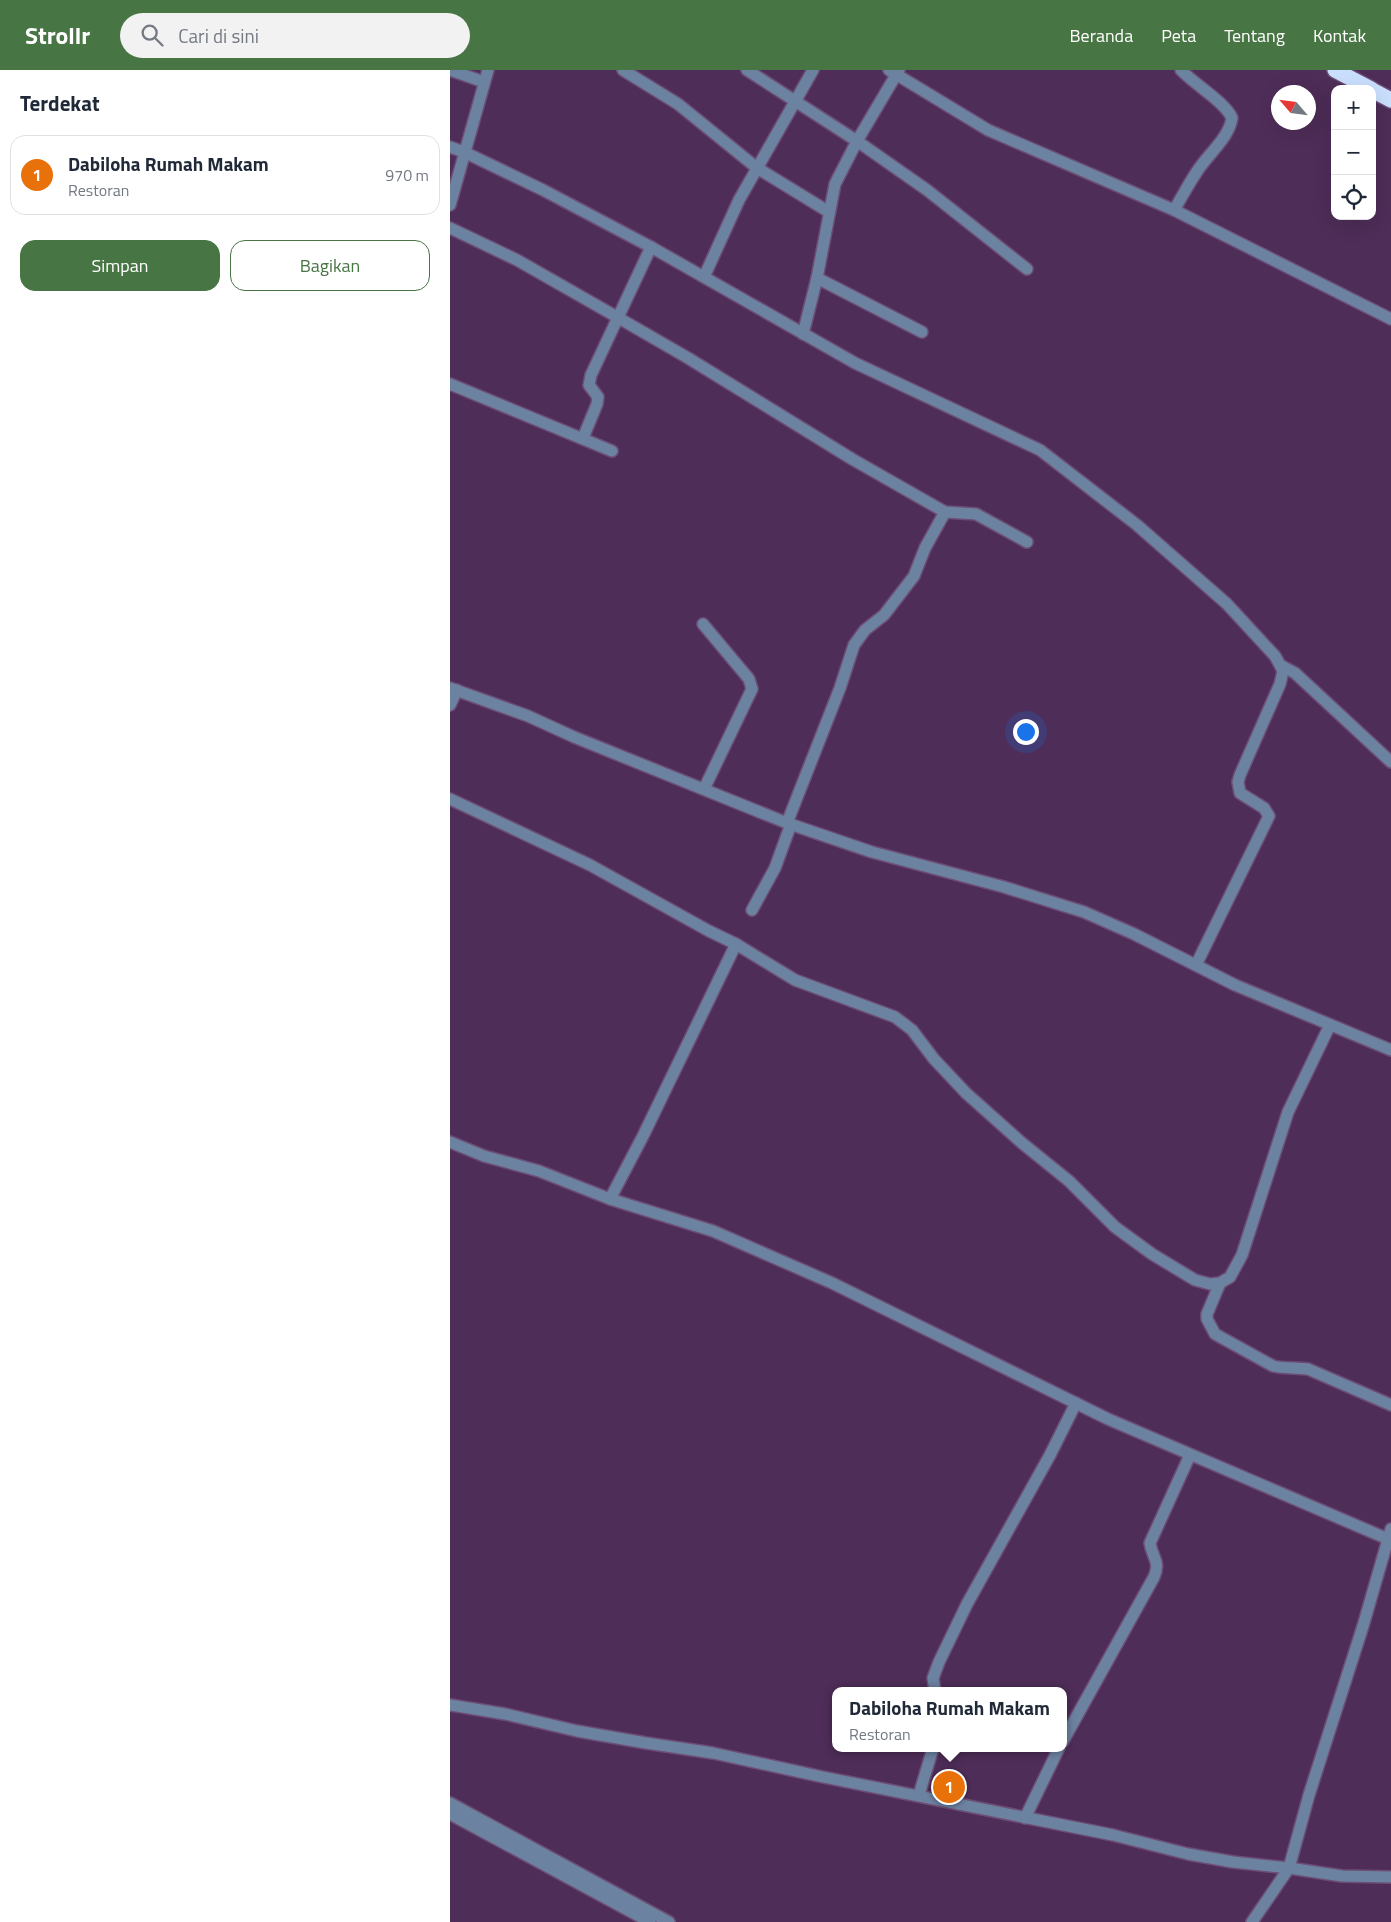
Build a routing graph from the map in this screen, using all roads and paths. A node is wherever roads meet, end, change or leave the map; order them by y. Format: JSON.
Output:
{"nodes":[{"id":1,"x":450,"y":70,"type":"edge"},
{"id":2,"x":488,"y":70,"type":"edge"},
{"id":3,"x":623,"y":70,"type":"edge"},
{"id":4,"x":747,"y":70,"type":"edge"},
{"id":5,"x":813,"y":70,"type":"edge"},
{"id":6,"x":1181,"y":70,"type":"edge"},
{"id":7,"x":1336,"y":70,"type":"edge"},
{"id":8,"x":895,"y":72,"type":"edge"},
{"id":9,"x":484,"y":82,"type":"junction"},
{"id":10,"x":1364,"y":85,"type":"edge"},
{"id":11,"x":1376,"y":91,"type":"edge"},
{"id":12,"x":1391,"y":100,"type":"edge"},
{"id":13,"x":794,"y":102,"type":"junction"},
{"id":14,"x":857,"y":141,"type":"junction"},
{"id":15,"x":450,"y":147,"type":"edge"},
{"id":16,"x":464,"y":152,"type":"junction"},
{"id":17,"x":757,"y":168,"type":"junction"},
{"id":18,"x":450,"y":205,"type":"edge"},
{"id":19,"x":1174,"y":210,"type":"junction"},
{"id":20,"x":829,"y":212,"type":"junction"},
{"id":21,"x":450,"y":228,"type":"edge"},
{"id":22,"x":650,"y":247,"type":"junction"},
{"id":23,"x":1027,"y":269,"type":"dead end"},
{"id":24,"x":704,"y":276,"type":"junction"},
{"id":25,"x":817,"y":278,"type":"junction"},
{"id":26,"x":616,"y":317,"type":"junction"},
{"id":27,"x":1391,"y":319,"type":"edge"},
{"id":28,"x":922,"y":332,"type":"dead end"},
{"id":29,"x":803,"y":334,"type":"junction"},
{"id":30,"x":450,"y":384,"type":"edge"},
{"id":31,"x":583,"y":438,"type":"junction"},
{"id":32,"x":612,"y":451,"type":"dead end"},
{"id":33,"x":944,"y":512,"type":"junction"},
{"id":34,"x":1027,"y":542,"type":"dead end"},
{"id":35,"x":703,"y":624,"type":"dead end"},
{"id":36,"x":1280,"y":665,"type":"junction"},
{"id":37,"x":453,"y":689,"type":"edge"},
{"id":38,"x":450,"y":705,"type":"edge"},
{"id":39,"x":1391,"y":762,"type":"edge"},
{"id":40,"x":704,"y":790,"type":"junction"},
{"id":41,"x":450,"y":800,"type":"edge"},
{"id":42,"x":789,"y":824,"type":"junction"},
{"id":43,"x":752,"y":910,"type":"dead end"},
{"id":44,"x":736,"y":944,"type":"junction"},
{"id":45,"x":1196,"y":965,"type":"junction"},
{"id":46,"x":1330,"y":1025,"type":"junction"},
{"id":47,"x":1391,"y":1050,"type":"edge"},
{"id":48,"x":450,"y":1142,"type":"edge"},
{"id":49,"x":610,"y":1199,"type":"junction"},
{"id":50,"x":1220,"y":1283,"type":"junction"},
{"id":51,"x":1076,"y":1404,"type":"junction"},
{"id":52,"x":1391,"y":1405,"type":"edge"},
{"id":53,"x":1190,"y":1455,"type":"junction"},
{"id":54,"x":1389,"y":1534,"type":"edge"},
{"id":55,"x":934,"y":1687,"type":"edge"},
{"id":56,"x":450,"y":1706,"type":"edge"},
{"id":57,"x":1067,"y":1734,"type":"edge"},
{"id":58,"x":932,"y":1752,"type":"edge"},
{"id":59,"x":1057,"y":1752,"type":"edge"},
{"id":60,"x":919,"y":1795,"type":"junction"},
{"id":61,"x":450,"y":1803,"type":"edge"},
{"id":62,"x":450,"y":1814,"type":"edge"},
{"id":63,"x":1025,"y":1818,"type":"junction"},
{"id":64,"x":1289,"y":1868,"type":"junction"},
{"id":65,"x":1391,"y":1878,"type":"edge"},
{"id":66,"x":650,"y":1922,"type":"edge"},
{"id":67,"x":669,"y":1922,"type":"edge"},
{"id":68,"x":1252,"y":1922,"type":"edge"}],
"edges":[{"from":1,"to":9,"type":"street"},
{"from":2,"to":9,"type":"street"},
{"from":3,"to":17,"type":"street"},
{"from":4,"to":13,"type":"street"},
{"from":5,"to":13,"type":"street"},
{"from":6,"to":19,"type":"street"},
{"from":7,"to":10,"type":"highway"},
{"from":8,"to":14,"type":"street"},
{"from":8,"to":19,"type":"street"},
{"from":9,"to":16,"type":"street"},
{"from":11,"to":12,"type":"highway"},
{"from":13,"to":14,"type":"street"},
{"from":13,"to":17,"type":"street"},
{"from":14,"to":20,"type":"street"},
{"from":14,"to":23,"type":"street"},
{"from":15,"to":16,"type":"street"},
{"from":16,"to":18,"type":"street"},
{"from":16,"to":22,"type":"street"},
{"from":17,"to":20,"type":"street"},
{"from":17,"to":24,"type":"street"},
{"from":19,"to":27,"type":"street"},
{"from":20,"to":25,"type":"street"},
{"from":21,"to":26,"type":"street"},
{"from":22,"to":24,"type":"street"},
{"from":22,"to":26,"type":"street"},
{"from":24,"to":29,"type":"street"},
{"from":25,"to":28,"type":"street"},
{"from":25,"to":29,"type":"street"},
{"from":26,"to":31,"type":"street"},
{"from":26,"to":33,"type":"street"},
{"from":29,"to":36,"type":"street"},
{"from":30,"to":31,"type":"street"},
{"from":31,"to":32,"type":"street"},
{"from":33,"to":34,"type":"street"},
{"from":33,"to":42,"type":"street"},
{"from":35,"to":40,"type":"street"},
{"from":36,"to":39,"type":"street"},
{"from":36,"to":45,"type":"street"},
{"from":37,"to":38,"type":"street"},
{"from":37,"to":40,"type":"street"},
{"from":40,"to":42,"type":"street"},
{"from":41,"to":44,"type":"street"},
{"from":42,"to":43,"type":"street"},
{"from":42,"to":45,"type":"street"},
{"from":44,"to":49,"type":"street"},
{"from":44,"to":50,"type":"street"},
{"from":45,"to":46,"type":"street"},
{"from":46,"to":47,"type":"street"},
{"from":46,"to":50,"type":"street"},
{"from":48,"to":49,"type":"street"},
{"from":49,"to":51,"type":"street"},
{"from":50,"to":52,"type":"street"},
{"from":51,"to":53,"type":"street"},
{"from":51,"to":55,"type":"street"},
{"from":53,"to":54,"type":"street"},
{"from":53,"to":57,"type":"street"},
{"from":54,"to":64,"type":"street"},
{"from":56,"to":60,"type":"street"},
{"from":58,"to":60,"type":"street"},
{"from":59,"to":63,"type":"street"},
{"from":60,"to":63,"type":"street"},
{"from":61,"to":67,"type":"street"},
{"from":62,"to":66,"type":"street"},
{"from":63,"to":64,"type":"street"},
{"from":64,"to":65,"type":"street"},
{"from":64,"to":68,"type":"street"}]}
